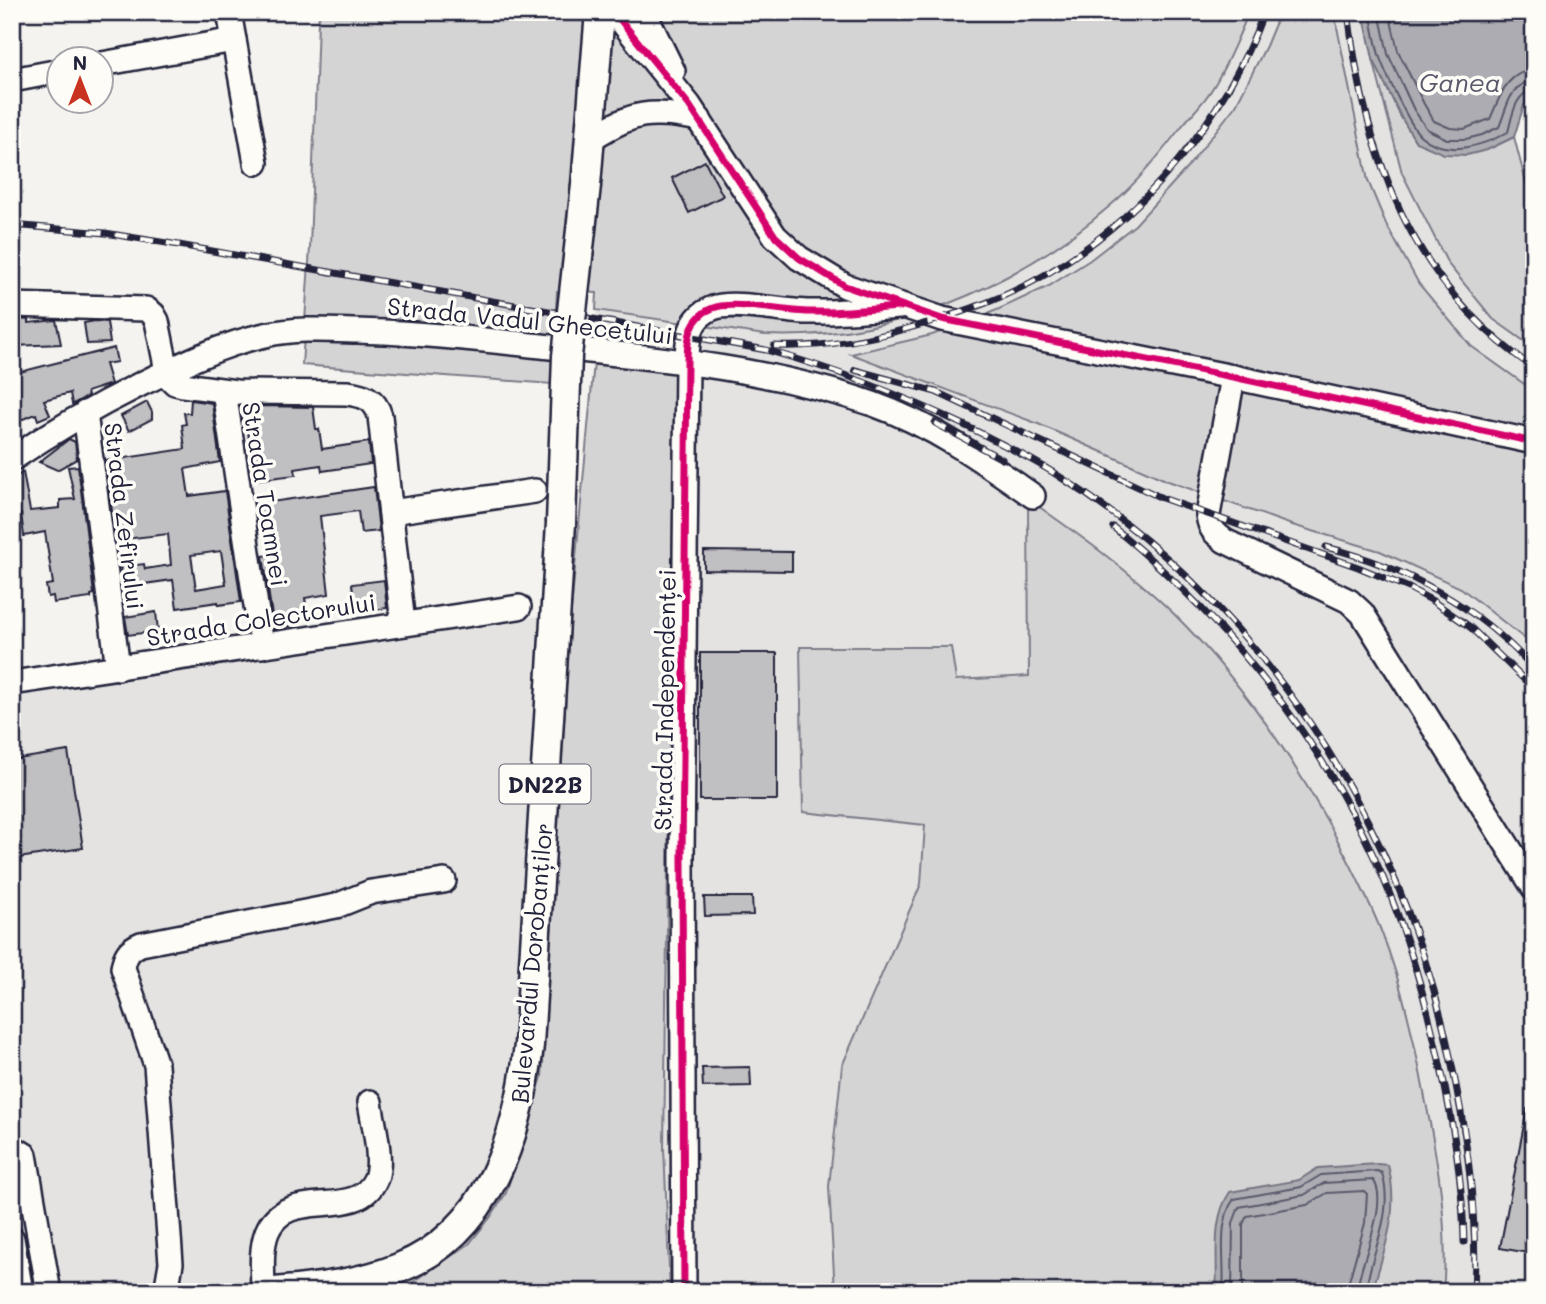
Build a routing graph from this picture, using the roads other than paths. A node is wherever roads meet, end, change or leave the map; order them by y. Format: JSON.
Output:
{"nodes":[{"id":1,"x":229,"y":12,"type":"edge"},
{"id":2,"x":600,"y":12,"type":"edge"},
{"id":3,"x":614,"y":12,"type":"edge"},
{"id":4,"x":644,"y":12,"type":"edge"},
{"id":5,"x":234,"y":40,"type":"junction"},
{"id":6,"x":116,"y":61,"type":"edge"},
{"id":7,"x":46,"y":74,"type":"edge"},
{"id":8,"x":12,"y":80,"type":"edge"},
{"id":9,"x":694,"y":112,"type":"junction"},
{"id":10,"x":592,"y":138,"type":"junction"},
{"id":11,"x":256,"y":163,"type":"dead end"},
{"id":12,"x":12,"y":305,"type":"edge"},
{"id":13,"x":900,"y":307,"type":"junction"},
{"id":14,"x":687,"y":362,"type":"junction"},
{"id":15,"x":167,"y":371,"type":"junction"},
{"id":16,"x":1233,"y":377,"type":"junction"},
{"id":17,"x":224,"y":391,"type":"junction"},
{"id":18,"x":85,"y":413,"type":"junction"},
{"id":19,"x":1534,"y":442,"type":"edge"},
{"id":20,"x":12,"y":459,"type":"edge"},
{"id":21,"x":535,"y":491,"type":"dead end"},
{"id":22,"x":1033,"y":496,"type":"dead end"},
{"id":23,"x":391,"y":512,"type":"junction"},
{"id":24,"x":519,"y":607,"type":"dead end"},
{"id":25,"x":403,"y":624,"type":"junction"},
{"id":26,"x":262,"y":646,"type":"junction"},
{"id":27,"x":118,"y":668,"type":"junction"},
{"id":28,"x":12,"y":683,"type":"edge"},
{"id":29,"x":444,"y":881,"type":"dead end"},
{"id":30,"x":1534,"y":888,"type":"edge"},
{"id":31,"x":370,"y":1102,"type":"dead end"},
{"id":32,"x":12,"y":1147,"type":"edge"},
{"id":33,"x":12,"y":1239,"type":"edge"},
{"id":34,"x":376,"y":1284,"type":"edge"},
{"id":35,"x":291,"y":1291,"type":"edge"},
{"id":36,"x":21,"y":1292,"type":"edge"},
{"id":37,"x":49,"y":1292,"type":"edge"},
{"id":38,"x":166,"y":1292,"type":"edge"},
{"id":39,"x":263,"y":1292,"type":"edge"},
{"id":40,"x":684,"y":1292,"type":"edge"}],
"edges":[{"from":1,"to":5,"type":"street"},
{"from":2,"to":10,"type":"main road","number":"DN22B"},
{"from":3,"to":9,"type":"street"},
{"from":4,"to":9,"type":"street"},
{"from":5,"to":6,"type":"street"},
{"from":5,"to":11,"type":"street"},
{"from":7,"to":8,"type":"street"},
{"from":9,"to":10,"type":"street"},
{"from":9,"to":13,"type":"street"},
{"from":10,"to":34,"type":"main road","name":"Bulevardul Dorobanților","number":"DN22B","bridge":true},
{"from":12,"to":15,"type":"street"},
{"from":13,"to":14,"type":"street","name":"Strada Independenței"},
{"from":13,"to":16,"type":"street"},
{"from":14,"to":15,"type":"street","name":"Strada Vadul Ghecetului"},
{"from":14,"to":22,"type":"street","name":"Strada Vadul Ghecetului"},
{"from":14,"to":40,"type":"street","name":"Strada Independenței"},
{"from":15,"to":17,"type":"street"},
{"from":15,"to":18,"type":"street","name":"Strada Vadul Ghecetului"},
{"from":16,"to":19,"type":"street"},
{"from":16,"to":30,"type":"street"},
{"from":17,"to":23,"type":"street"},
{"from":17,"to":26,"type":"street","name":"Strada Toamnei"},
{"from":18,"to":20,"type":"street","name":"Strada Vadul Ghecetului"},
{"from":18,"to":27,"type":"street","name":"Strada Zefirului"},
{"from":21,"to":23,"type":"street"},
{"from":23,"to":25,"type":"street"},
{"from":24,"to":25,"type":"street","name":"Strada Colectorului"},
{"from":25,"to":26,"type":"street","name":"Strada Colectorului"},
{"from":26,"to":27,"type":"street","name":"Strada Colectorului"},
{"from":27,"to":28,"type":"street","name":"Strada Colectorului"},
{"from":29,"to":38,"type":"street"},
{"from":31,"to":39,"type":"street"},
{"from":32,"to":37,"type":"street"},
{"from":33,"to":36,"type":"street"},
{"from":34,"to":35,"type":"main road","name":"Bulevardul Dorobanților","number":"DN22B"}]}
